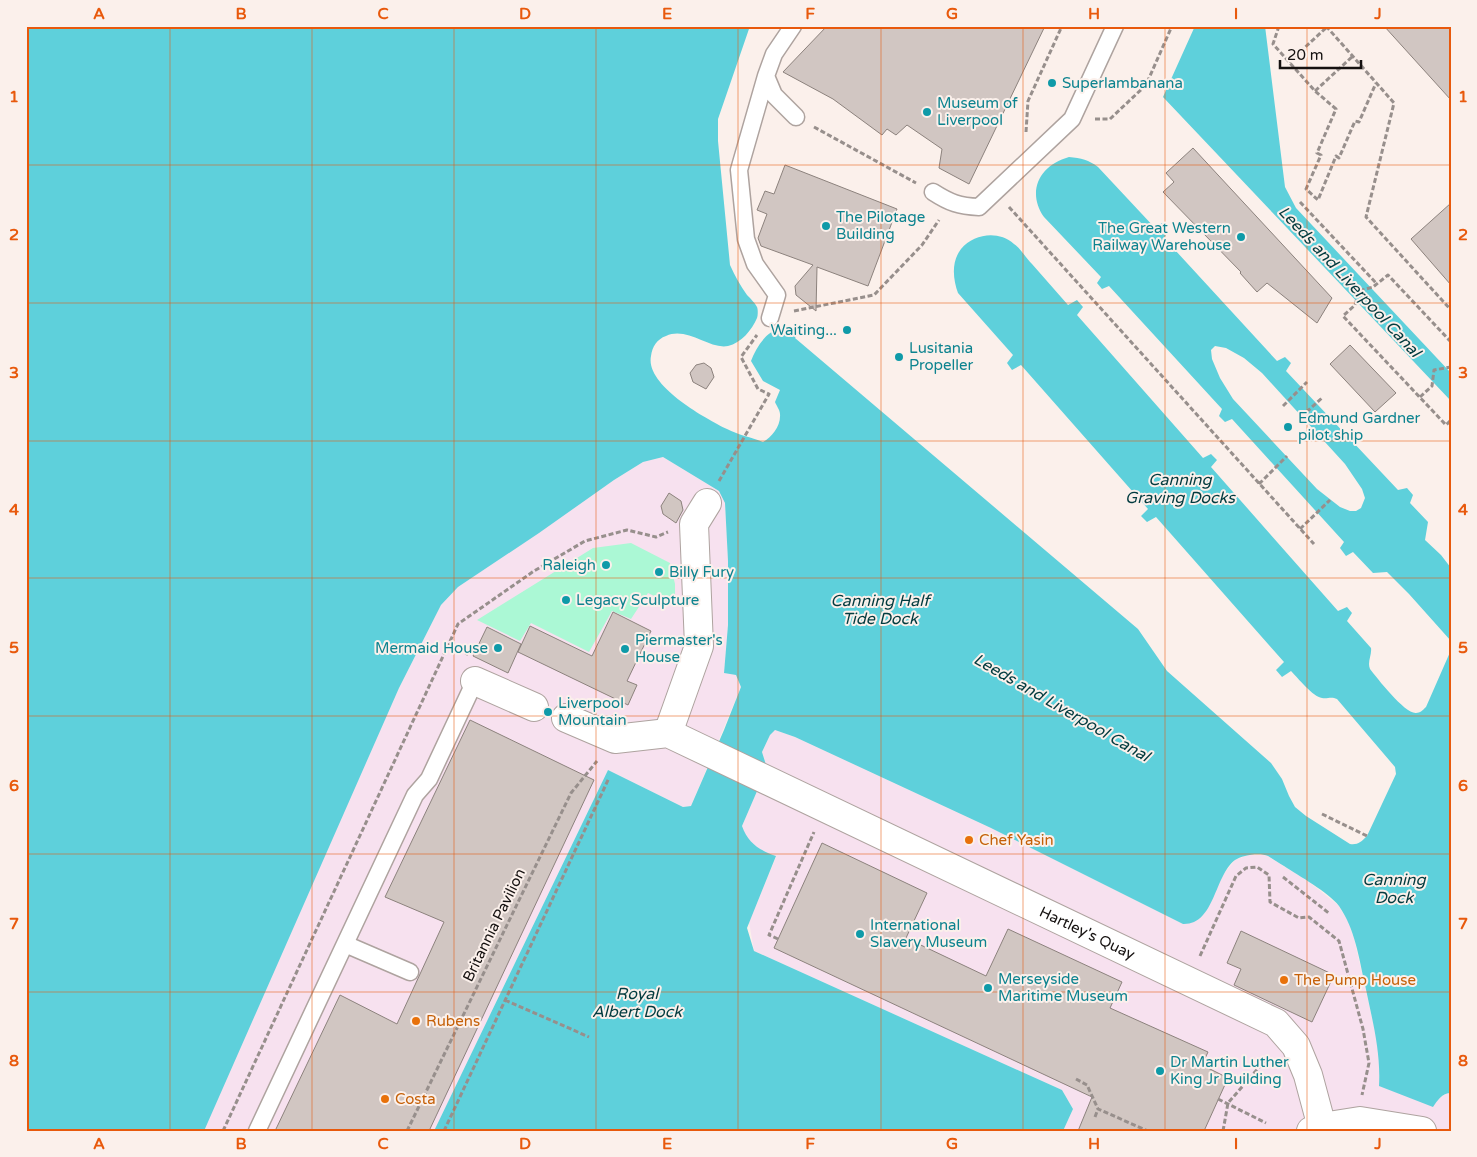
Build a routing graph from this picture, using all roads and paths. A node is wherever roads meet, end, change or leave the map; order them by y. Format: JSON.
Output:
{"nodes":[{"id":1,"x":793,"y":26,"type":"edge"},
{"id":2,"x":1062,"y":26,"type":"edge"},
{"id":3,"x":1115,"y":26,"type":"edge"},
{"id":4,"x":1172,"y":26,"type":"edge"},
{"id":5,"x":1278,"y":26,"type":"edge"},
{"id":6,"x":1326,"y":26,"type":"edge"},
{"id":7,"x":1353,"y":56,"type":"junction"},
{"id":8,"x":1289,"y":62,"type":"junction"},
{"id":9,"x":766,"y":76,"type":"junction"},
{"id":10,"x":1376,"y":83,"type":"junction"},
{"id":11,"x":1315,"y":91,"type":"junction"},
{"id":12,"x":1028,"y":101,"type":"dead end"},
{"id":13,"x":796,"y":117,"type":"joint"},
{"id":14,"x":1072,"y":119,"type":"junction"},
{"id":15,"x":933,"y":192,"type":"joint"},
{"id":16,"x":995,"y":192,"type":"junction"},
{"id":17,"x":950,"y":202,"type":"junction"},
{"id":18,"x":1300,"y":202,"type":"dead end"},
{"id":19,"x":1375,"y":286,"type":"junction"},
{"id":20,"x":1451,"y":310,"type":"edge"},
{"id":21,"x":770,"y":318,"type":"junction"},
{"id":22,"x":1451,"y":342,"type":"edge"},
{"id":23,"x":1450,"y":367,"type":"edge"},
{"id":24,"x":1307,"y":382,"type":"dead end"},
{"id":25,"x":1323,"y":397,"type":"dead end"},
{"id":26,"x":1420,"y":397,"type":"junction"},
{"id":27,"x":1283,"y":406,"type":"dead end"},
{"id":28,"x":1301,"y":417,"type":"dead end"},
{"id":29,"x":1451,"y":420,"type":"edge"},
{"id":30,"x":1287,"y":456,"type":"dead end"},
{"id":31,"x":1259,"y":484,"type":"junction"},
{"id":32,"x":1330,"y":500,"type":"dead end"},
{"id":33,"x":700,"y":513,"type":"junction"},
{"id":34,"x":1300,"y":529,"type":"junction"},
{"id":35,"x":1314,"y":544,"type":"dead end"},
{"id":36,"x":450,"y":642,"type":"junction"},
{"id":37,"x":468,"y":650,"type":"dead end"},
{"id":38,"x":475,"y":681,"type":"joint"},
{"id":39,"x":534,"y":707,"type":"dead end"},
{"id":40,"x":566,"y":718,"type":"dead end"},
{"id":41,"x":675,"y":737,"type":"junction"},
{"id":42,"x":615,"y":739,"type":"junction"},
{"id":43,"x":609,"y":778,"type":"dead end"},
{"id":44,"x":824,"y":808,"type":"junction"},
{"id":45,"x":1322,"y":814,"type":"dead end"},
{"id":46,"x":1367,"y":836,"type":"dead end"},
{"id":47,"x":1283,"y":877,"type":"dead end"},
{"id":48,"x":1330,"y":914,"type":"dead end"},
{"id":49,"x":778,"y":939,"type":"dead end"},
{"id":50,"x":345,"y":944,"type":"junction"},
{"id":51,"x":410,"y":972,"type":"dead end"},
{"id":52,"x":1188,"y":982,"type":"junction"},
{"id":53,"x":505,"y":1000,"type":"junction"},
{"id":54,"x":589,"y":1037,"type":"dead end"},
{"id":55,"x":1270,"y":1054,"type":"dead end"},
{"id":56,"x":1076,"y":1079,"type":"dead end"},
{"id":57,"x":1362,"y":1096,"type":"dead end"},
{"id":58,"x":1218,"y":1099,"type":"dead end"},
{"id":59,"x":1228,"y":1103,"type":"junction"},
{"id":60,"x":1098,"y":1109,"type":"junction"},
{"id":61,"x":1095,"y":1117,"type":"dead end"},
{"id":62,"x":1266,"y":1122,"type":"dead end"},
{"id":63,"x":1316,"y":1129,"type":"edge"},
{"id":64,"x":1411,"y":1130,"type":"edge"},
{"id":65,"x":223,"y":1131,"type":"edge"},
{"id":66,"x":257,"y":1131,"type":"edge"},
{"id":67,"x":408,"y":1131,"type":"edge"},
{"id":68,"x":444,"y":1131,"type":"edge"},
{"id":69,"x":1148,"y":1131,"type":"edge"},
{"id":70,"x":1223,"y":1131,"type":"edge"}],
"edges":[{"from":1,"to":9,"type":"lane"},
{"from":2,"to":12,"type":"path"},
{"from":3,"to":14,"type":"lane"},
{"from":4,"to":14,"type":"path"},
{"from":5,"to":8,"type":"path"},
{"from":6,"to":7,"type":"path"},
{"from":6,"to":8,"type":"path"},
{"from":7,"to":10,"type":"path"},
{"from":7,"to":11,"type":"path"},
{"from":8,"to":11,"type":"path"},
{"from":9,"to":13,"type":"lane"},
{"from":9,"to":21,"type":"lane"},
{"from":10,"to":11,"type":"path"},
{"from":10,"to":20,"type":"path"},
{"from":13,"to":15,"type":"path"},
{"from":14,"to":16,"type":"lane"},
{"from":15,"to":17,"type":"lane"},
{"from":16,"to":17,"type":"lane"},
{"from":16,"to":31,"type":"path"},
{"from":17,"to":21,"type":"path"},
{"from":18,"to":19,"type":"path"},
{"from":19,"to":22,"type":"path"},
{"from":19,"to":26,"type":"path"},
{"from":21,"to":33,"type":"path"},
{"from":23,"to":26,"type":"path"},
{"from":24,"to":27,"type":"path"},
{"from":25,"to":28,"type":"path"},
{"from":26,"to":29,"type":"path"},
{"from":30,"to":31,"type":"path"},
{"from":31,"to":34,"type":"path"},
{"from":32,"to":34,"type":"path"},
{"from":33,"to":36,"type":"path"},
{"from":33,"to":41,"type":"street"},
{"from":34,"to":35,"type":"path"},
{"from":36,"to":37,"type":"path"},
{"from":36,"to":65,"type":"path"},
{"from":38,"to":39,"type":"street"},
{"from":38,"to":50,"type":"lane"},
{"from":40,"to":42,"type":"street"},
{"from":41,"to":42,"type":"street"},
{"from":41,"to":44,"type":"street","name":"Hartley's Quay"},
{"from":42,"to":67,"type":"path","name":"Britannia Pavilion"},
{"from":43,"to":53,"type":"path"},
{"from":44,"to":49,"type":"path"},
{"from":44,"to":52,"type":"street","name":"Hartley's Quay"},
{"from":45,"to":46,"type":"path"},
{"from":47,"to":48,"type":"path"},
{"from":50,"to":51,"type":"lane"},
{"from":50,"to":66,"type":"lane"},
{"from":52,"to":57,"type":"path"},
{"from":52,"to":63,"type":"street","name":"Hartley's Quay"},
{"from":53,"to":54,"type":"path"},
{"from":53,"to":68,"type":"path"},
{"from":55,"to":59,"type":"path"},
{"from":56,"to":60,"type":"path"},
{"from":58,"to":59,"type":"path"},
{"from":59,"to":62,"type":"path"},
{"from":59,"to":70,"type":"path"},
{"from":60,"to":61,"type":"path"},
{"from":60,"to":69,"type":"path"},
{"from":63,"to":64,"type":"street"}]}
